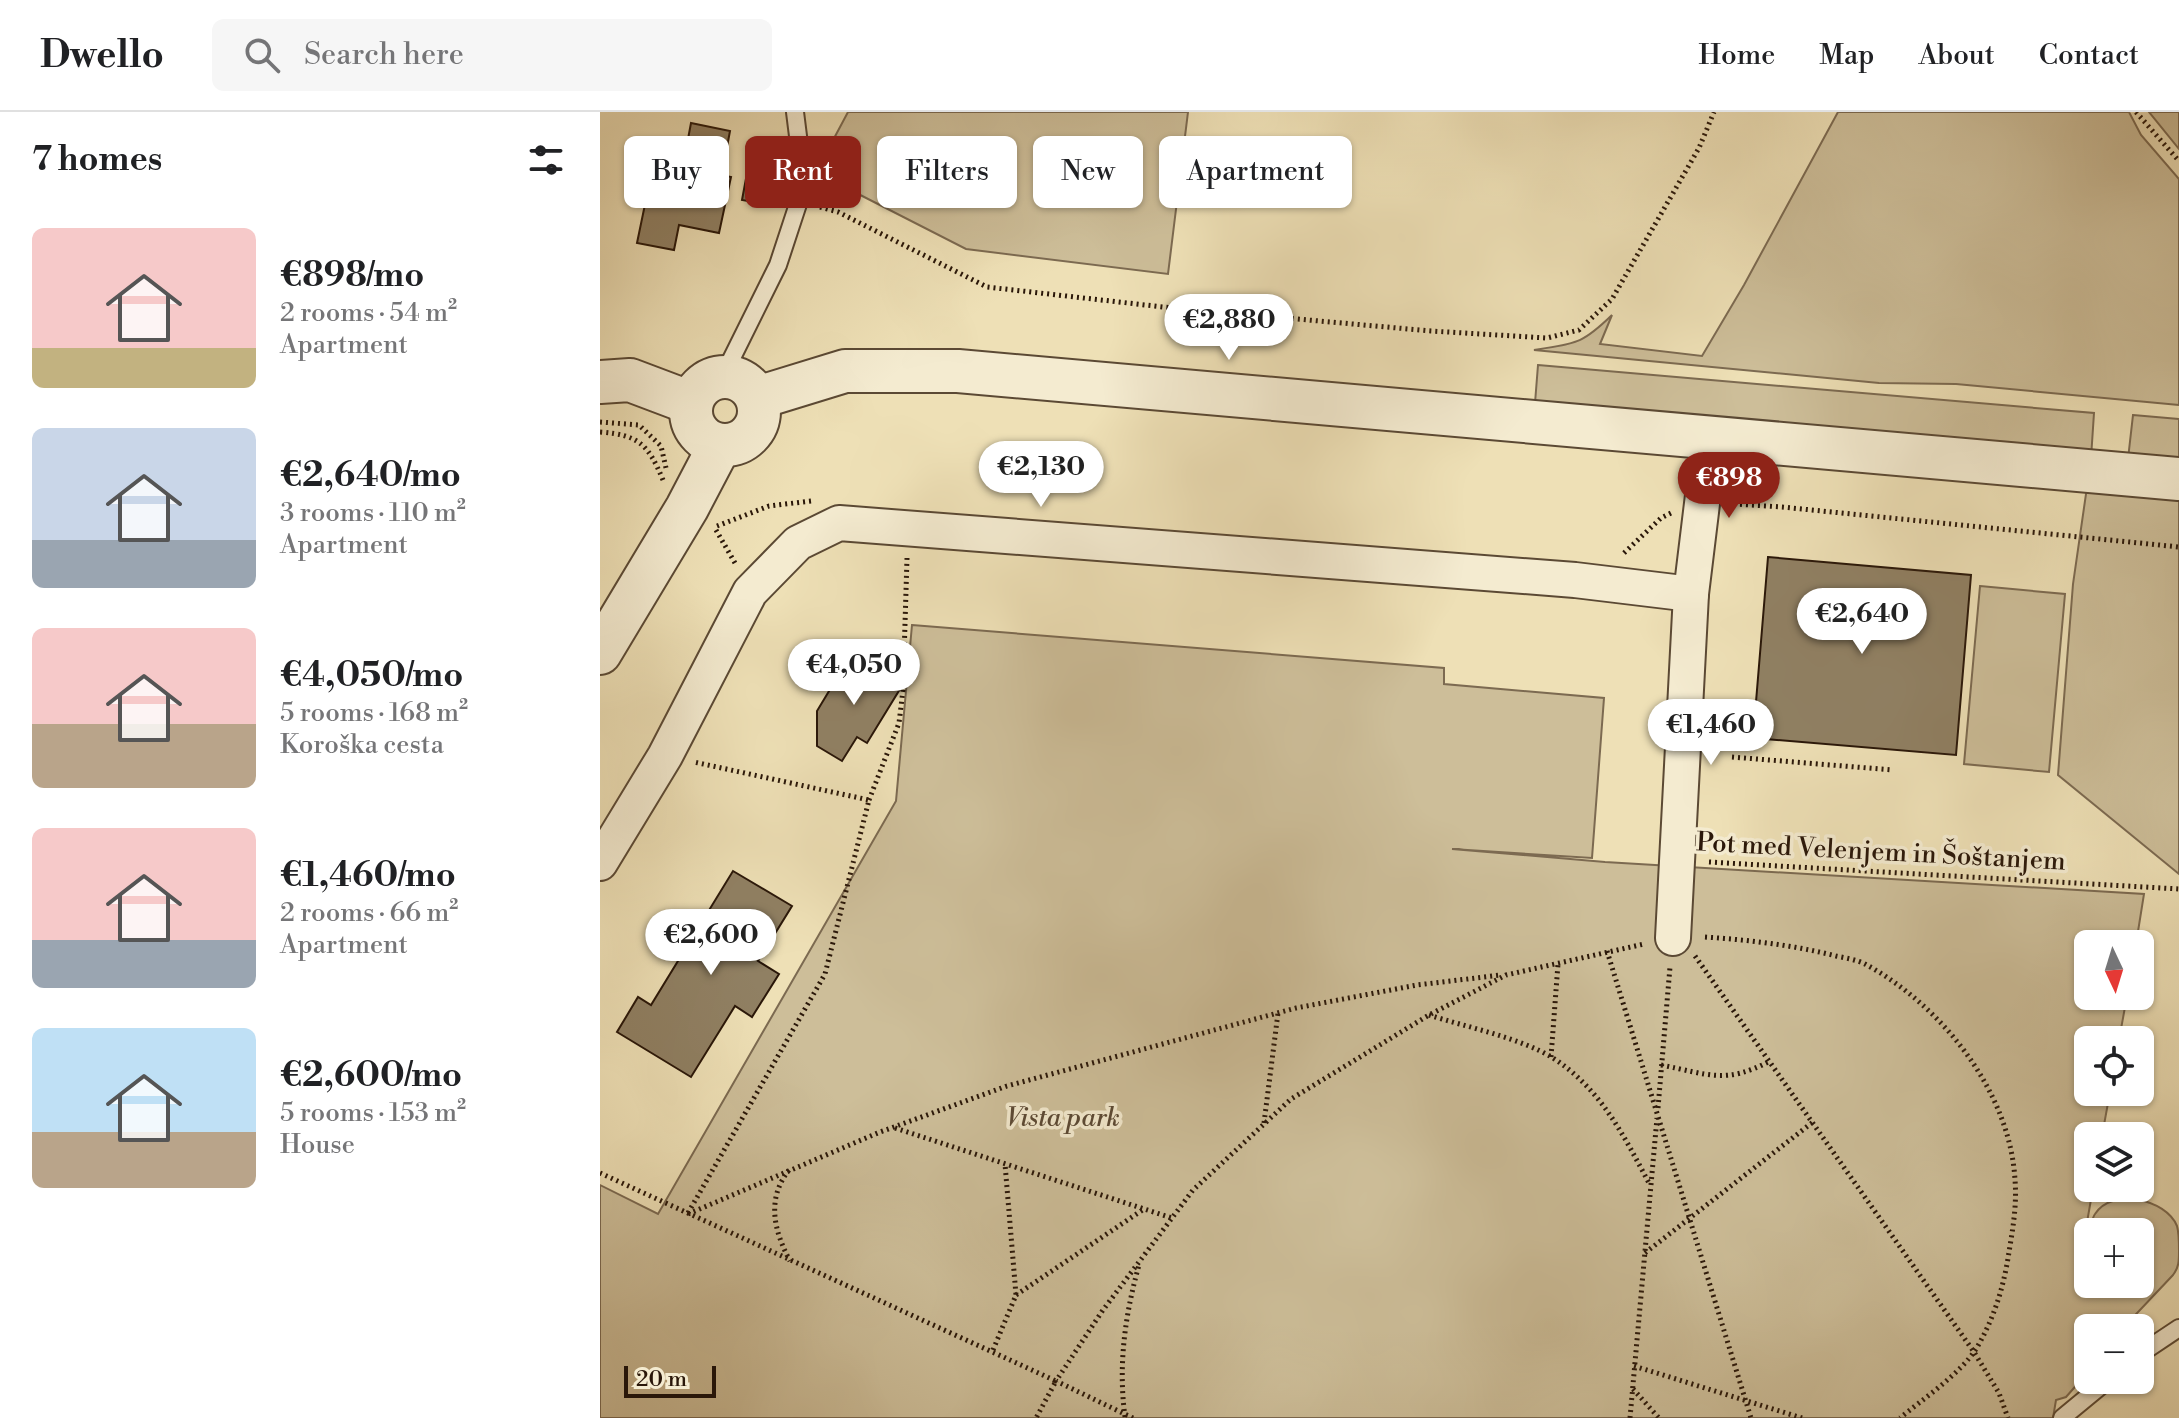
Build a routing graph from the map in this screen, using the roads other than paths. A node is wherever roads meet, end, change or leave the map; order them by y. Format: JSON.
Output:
{"nodes":[{"id":1,"x":795,"y":112,"type":"edge"},
{"id":2,"x":723,"y":376,"type":"junction"},
{"id":3,"x":600,"y":382,"type":"edge"},
{"id":4,"x":757,"y":398,"type":"junction"},
{"id":5,"x":691,"y":403,"type":"junction"},
{"id":6,"x":1710,"y":438,"type":"junction"},
{"id":7,"x":720,"y":445,"type":"junction"},
{"id":8,"x":2179,"y":479,"type":"edge"},
{"id":9,"x":1691,"y":594,"type":"junction"},
{"id":10,"x":600,"y":653,"type":"edge"},
{"id":11,"x":600,"y":863,"type":"edge"},
{"id":12,"x":1676,"y":937,"type":"road end"},
{"id":13,"x":2179,"y":1328,"type":"edge"},
{"id":14,"x":2154,"y":1345,"type":"edge"},
{"id":15,"x":2091,"y":1394,"type":"edge"},
{"id":16,"x":2062,"y":1418,"type":"edge"}],
"edges":[{"from":1,"to":2,"type":"lane"},
{"from":2,"to":4,"type":"street"},
{"from":2,"to":5,"type":"street"},
{"from":3,"to":5,"type":"street"},
{"from":4,"to":6,"type":"street"},
{"from":4,"to":7,"type":"street"},
{"from":5,"to":7,"type":"street"},
{"from":6,"to":8,"type":"street"},
{"from":6,"to":9,"type":"street"},
{"from":7,"to":10,"type":"street"},
{"from":9,"to":11,"type":"street"},
{"from":9,"to":12,"type":"street"},
{"from":13,"to":14,"type":"lane"},
{"from":15,"to":16,"type":"lane"}]}
